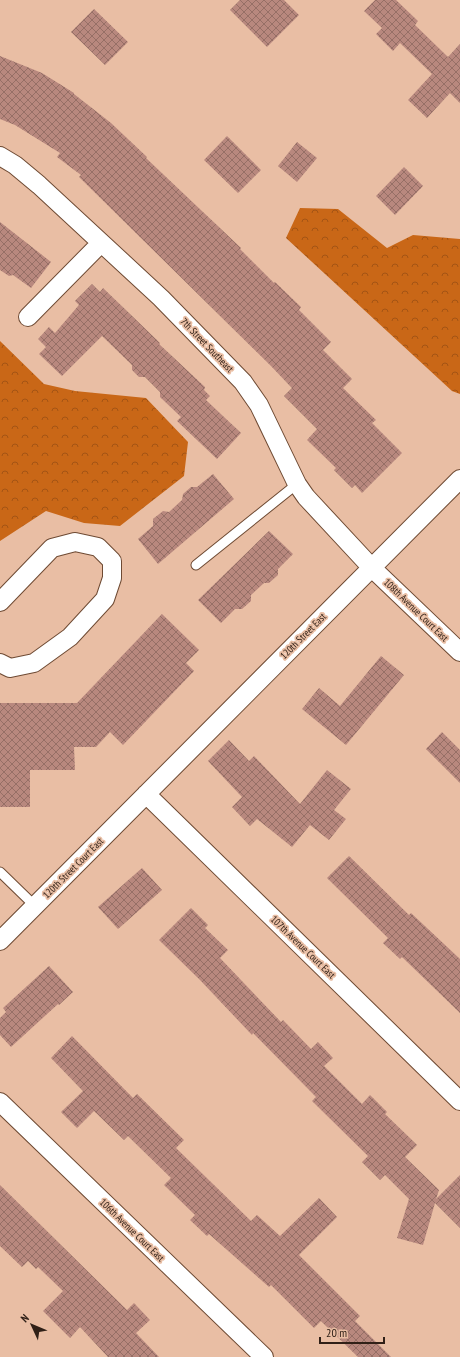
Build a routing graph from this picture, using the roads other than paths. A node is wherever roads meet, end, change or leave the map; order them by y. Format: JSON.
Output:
{"nodes":[{"id":1,"x":0,"y":156,"type":"edge"},
{"id":2,"x":102,"y":243,"type":"junction"},
{"id":3,"x":28,"y":317,"type":"dead end"},
{"id":4,"x":460,"y":479,"type":"edge"},
{"id":5,"x":297,"y":484,"type":"junction"},
{"id":6,"x":196,"y":565,"type":"dead end"},
{"id":7,"x":372,"y":568,"type":"junction"},
{"id":8,"x":0,"y":602,"type":"edge"},
{"id":9,"x":460,"y":652,"type":"edge"},
{"id":10,"x":5,"y":666,"type":"edge"},
{"id":11,"x":146,"y":794,"type":"junction"},
{"id":12,"x":0,"y":872,"type":"edge"},
{"id":13,"x":35,"y":906,"type":"junction"},
{"id":14,"x":0,"y":941,"type":"edge"},
{"id":15,"x":460,"y":1101,"type":"edge"},
{"id":16,"x":0,"y":1102,"type":"edge"},
{"id":17,"x":264,"y":1357,"type":"edge"}],
"edges":[{"from":1,"to":2,"type":"street","name":"7th Street Southeast"},
{"from":2,"to":3,"type":"street"},
{"from":2,"to":5,"type":"street","name":"7th Street Southeast"},
{"from":4,"to":7,"type":"street","name":"120th Street East"},
{"from":5,"to":6,"type":"lane"},
{"from":5,"to":7,"type":"street","name":"7th Street Southeast"},
{"from":7,"to":9,"type":"street","name":"108th Avenue Court East"},
{"from":7,"to":11,"type":"street","name":"120th Street East"},
{"from":8,"to":10,"type":"street"},
{"from":11,"to":13,"type":"street","name":"120th Street Court East"},
{"from":11,"to":15,"type":"street","name":"107th Avenue Court East"},
{"from":12,"to":13,"type":"lane"},
{"from":13,"to":14,"type":"street","name":"120th Street Court East"},
{"from":16,"to":17,"type":"street","name":"106th Avenue Court East"}]}
